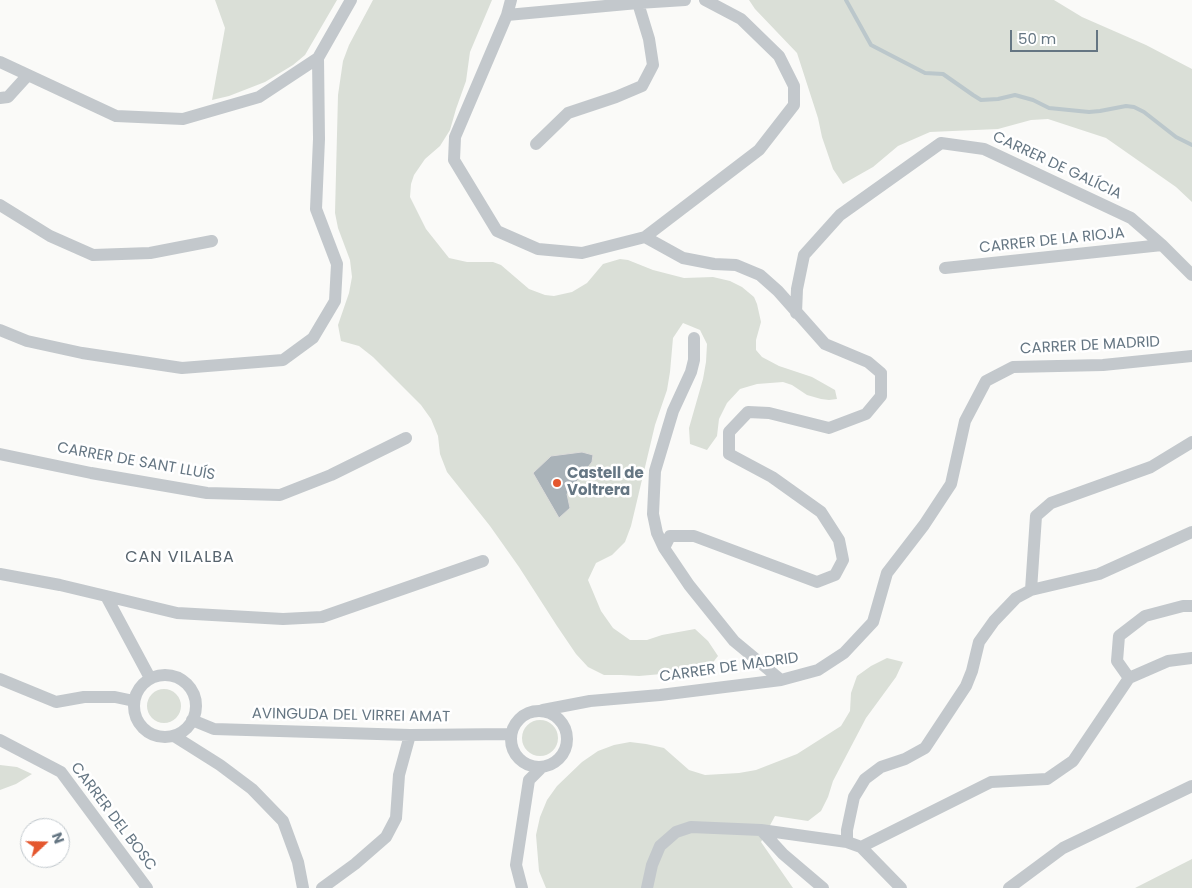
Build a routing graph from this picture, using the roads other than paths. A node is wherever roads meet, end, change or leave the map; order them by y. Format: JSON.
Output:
{"nodes":[{"id":1,"x":351,"y":0,"type":"edge"},
{"id":2,"x":511,"y":0,"type":"edge"},
{"id":3,"x":685,"y":0,"type":"edge"},
{"id":4,"x":705,"y":0,"type":"edge"},
{"id":5,"x":638,"y":3,"type":"junction"},
{"id":6,"x":507,"y":15,"type":"junction"},
{"id":7,"x":318,"y":58,"type":"junction"},
{"id":8,"x":0,"y":62,"type":"edge"},
{"id":9,"x":28,"y":76,"type":"junction"},
{"id":10,"x":0,"y":98,"type":"edge"},
{"id":11,"x":536,"y":144,"type":"dead end"},
{"id":12,"x":0,"y":205,"type":"edge"},
{"id":13,"x":645,"y":237,"type":"junction"},
{"id":14,"x":212,"y":241,"type":"dead end"},
{"id":15,"x":1162,"y":246,"type":"junction"},
{"id":16,"x":945,"y":268,"type":"dead end"},
{"id":17,"x":1192,"y":275,"type":"edge"},
{"id":18,"x":796,"y":313,"type":"junction"},
{"id":19,"x":0,"y":330,"type":"edge"},
{"id":20,"x":694,"y":338,"type":"dead end"},
{"id":21,"x":1192,"y":356,"type":"edge"},
{"id":22,"x":406,"y":438,"type":"dead end"},
{"id":23,"x":1192,"y":442,"type":"edge"},
{"id":24,"x":0,"y":454,"type":"edge"},
{"id":25,"x":1192,"y":532,"type":"edge"},
{"id":26,"x":664,"y":548,"type":"junction"},
{"id":27,"x":483,"y":561,"type":"dead end"},
{"id":28,"x":0,"y":574,"type":"edge"},
{"id":29,"x":1032,"y":590,"type":"junction"},
{"id":30,"x":106,"y":596,"type":"junction"},
{"id":31,"x":1192,"y":606,"type":"edge"},
{"id":32,"x":1192,"y":658,"type":"edge"},
{"id":33,"x":150,"y":678,"type":"junction"},
{"id":34,"x":1129,"y":678,"type":"junction"},
{"id":35,"x":0,"y":679,"type":"edge"},
{"id":36,"x":781,"y":680,"type":"junction"},
{"id":37,"x":134,"y":701,"type":"junction"},
{"id":38,"x":543,"y":710,"type":"junction"},
{"id":39,"x":192,"y":720,"type":"junction"},
{"id":40,"x":511,"y":734,"type":"junction"},
{"id":41,"x":410,"y":735,"type":"junction"},
{"id":42,"x":174,"y":736,"type":"junction"},
{"id":43,"x":0,"y":740,"type":"edge"},
{"id":44,"x":541,"y":768,"type":"junction"},
{"id":45,"x":1192,"y":786,"type":"edge"},
{"id":46,"x":761,"y":830,"type":"junction"},
{"id":47,"x":847,"y":842,"type":"junction"},
{"id":48,"x":861,"y":847,"type":"junction"},
{"id":49,"x":147,"y":888,"type":"edge"},
{"id":50,"x":303,"y":888,"type":"edge"},
{"id":51,"x":322,"y":888,"type":"edge"},
{"id":52,"x":522,"y":888,"type":"edge"},
{"id":53,"x":647,"y":888,"type":"edge"},
{"id":54,"x":823,"y":888,"type":"edge"},
{"id":55,"x":901,"y":888,"type":"edge"},
{"id":56,"x":1009,"y":888,"type":"edge"}],
"edges":[{"from":1,"to":7,"type":"street"},
{"from":2,"to":6,"type":"street"},
{"from":3,"to":5,"type":"street"},
{"from":4,"to":13,"type":"street"},
{"from":5,"to":6,"type":"street"},
{"from":5,"to":11,"type":"street"},
{"from":6,"to":13,"type":"street"},
{"from":7,"to":9,"type":"street"},
{"from":7,"to":19,"type":"street"},
{"from":8,"to":9,"type":"street"},
{"from":9,"to":10,"type":"street"},
{"from":12,"to":14,"type":"street"},
{"from":13,"to":18,"type":"street"},
{"from":15,"to":16,"type":"street","name":"CARRER DE LA RIOJA"},
{"from":15,"to":17,"type":"street","name":"CARRER DE GALÍCIA"},
{"from":15,"to":18,"type":"street","name":"CARRER DE GALÍCIA"},
{"from":18,"to":26,"type":"street"},
{"from":20,"to":26,"type":"street"},
{"from":21,"to":36,"type":"street","name":"CARRER DE MADRID"},
{"from":22,"to":24,"type":"street","name":"CARRER DE SANT LLUÍS"},
{"from":23,"to":29,"type":"street"},
{"from":25,"to":29,"type":"street"},
{"from":26,"to":36,"type":"street"},
{"from":27,"to":30,"type":"street"},
{"from":28,"to":30,"type":"street"},
{"from":29,"to":47,"type":"street"},
{"from":30,"to":33,"type":"street"},
{"from":31,"to":34,"type":"street"},
{"from":32,"to":34,"type":"street"},
{"from":33,"to":37,"type":"street"},
{"from":33,"to":39,"type":"street"},
{"from":34,"to":48,"type":"street"},
{"from":35,"to":37,"type":"street"},
{"from":36,"to":38,"type":"street","name":"CARRER DE MADRID"},
{"from":37,"to":42,"type":"street"},
{"from":38,"to":40,"type":"street"},
{"from":38,"to":44,"type":"street"},
{"from":39,"to":41,"type":"street","name":"AVINGUDA DEL VIRREI AMAT"},
{"from":39,"to":42,"type":"street"},
{"from":40,"to":41,"type":"street","name":"AVINGUDA DEL VIRREI AMAT"},
{"from":40,"to":44,"type":"street"},
{"from":41,"to":51,"type":"street"},
{"from":42,"to":50,"type":"street"},
{"from":43,"to":49,"type":"street","name":"CARRER DEL BOSC"},
{"from":44,"to":52,"type":"street"},
{"from":45,"to":56,"type":"street"},
{"from":46,"to":47,"type":"street"},
{"from":46,"to":53,"type":"street"},
{"from":46,"to":54,"type":"street"},
{"from":47,"to":48,"type":"street"},
{"from":48,"to":55,"type":"street"}]}
